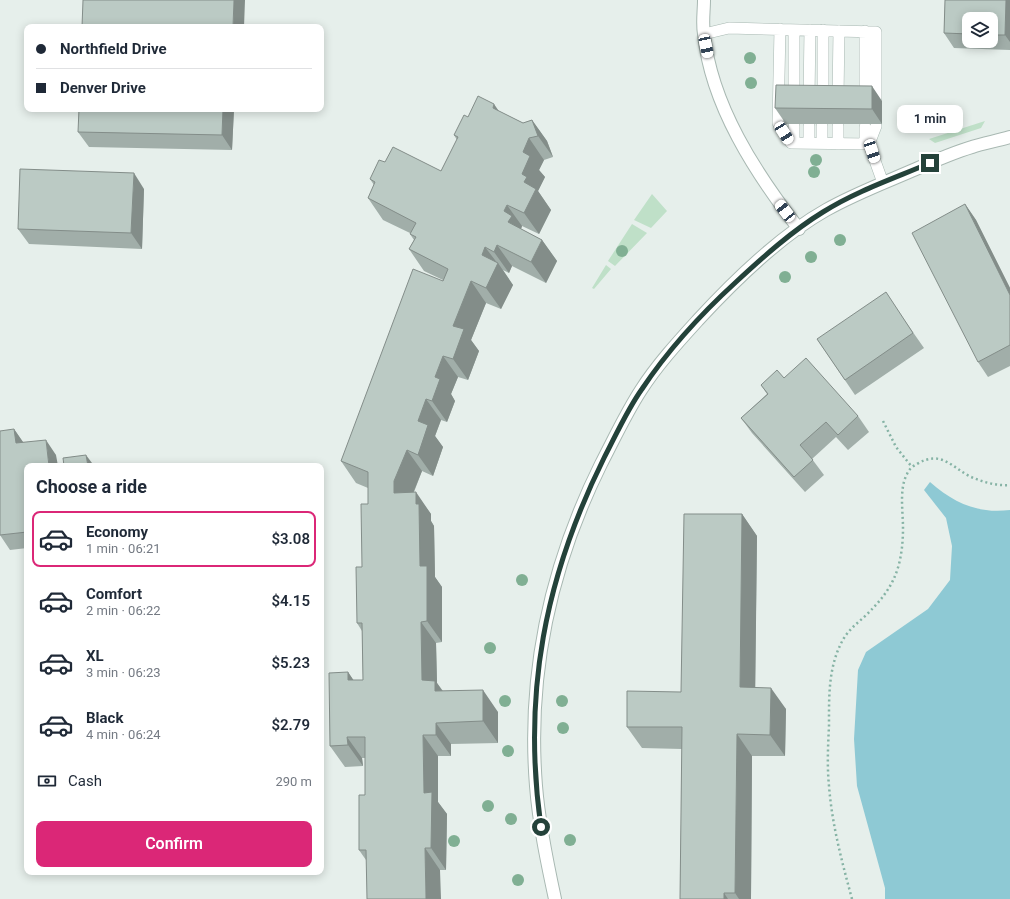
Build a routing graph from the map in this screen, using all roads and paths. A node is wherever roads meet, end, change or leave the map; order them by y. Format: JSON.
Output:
{"nodes":[{"id":1,"x":704,"y":0,"type":"edge"},
{"id":2,"x":780,"y":29,"type":"junction"},
{"id":3,"x":794,"y":30,"type":"junction"},
{"id":4,"x":810,"y":30,"type":"junction"},
{"id":5,"x":823,"y":30,"type":"junction"},
{"id":6,"x":839,"y":31,"type":"junction"},
{"id":7,"x":704,"y":34,"type":"junction"},
{"id":8,"x":794,"y":97,"type":"edge"},
{"id":9,"x":809,"y":97,"type":"edge"},
{"id":10,"x":822,"y":97,"type":"edge"},
{"id":11,"x":838,"y":97,"type":"edge"},
{"id":12,"x":870,"y":98,"type":"edge"},
{"id":13,"x":794,"y":126,"type":"edge"},
{"id":14,"x":809,"y":126,"type":"edge"},
{"id":15,"x":822,"y":126,"type":"edge"},
{"id":16,"x":838,"y":126,"type":"edge"},
{"id":17,"x":870,"y":126,"type":"edge"},
{"id":18,"x":1010,"y":137,"type":"edge"},
{"id":19,"x":794,"y":143,"type":"junction"},
{"id":20,"x":809,"y":143,"type":"junction"},
{"id":21,"x":822,"y":143,"type":"junction"},
{"id":22,"x":838,"y":144,"type":"junction"},
{"id":23,"x":867,"y":144,"type":"junction"},
{"id":24,"x":882,"y":183,"type":"junction"},
{"id":25,"x":799,"y":229,"type":"junction"},
{"id":26,"x":884,"y":421,"type":"dead end"},
{"id":27,"x":912,"y":468,"type":"junction"},
{"id":28,"x":1010,"y":485,"type":"edge"},
{"id":29,"x":555,"y":899,"type":"edge"},
{"id":30,"x":852,"y":899,"type":"edge"}],
"edges":[{"from":1,"to":7,"type":"street"},
{"from":2,"to":3,"type":"lane"},
{"from":2,"to":7,"type":"lane"},
{"from":2,"to":19,"type":"lane"},
{"from":3,"to":4,"type":"lane"},
{"from":3,"to":8,"type":"lane"},
{"from":4,"to":5,"type":"lane"},
{"from":4,"to":9,"type":"lane"},
{"from":5,"to":6,"type":"lane"},
{"from":5,"to":10,"type":"lane"},
{"from":6,"to":11,"type":"lane"},
{"from":6,"to":12,"type":"lane"},
{"from":7,"to":25,"type":"street"},
{"from":13,"to":19,"type":"lane"},
{"from":14,"to":20,"type":"lane"},
{"from":15,"to":21,"type":"lane"},
{"from":16,"to":22,"type":"lane"},
{"from":17,"to":23,"type":"lane"},
{"from":18,"to":24,"type":"street"},
{"from":19,"to":20,"type":"lane"},
{"from":20,"to":21,"type":"lane"},
{"from":21,"to":22,"type":"lane"},
{"from":22,"to":23,"type":"lane"},
{"from":23,"to":24,"type":"lane"},
{"from":24,"to":25,"type":"street"},
{"from":25,"to":29,"type":"street"},
{"from":26,"to":27,"type":"path"},
{"from":27,"to":28,"type":"path"},
{"from":27,"to":30,"type":"path"}]}
